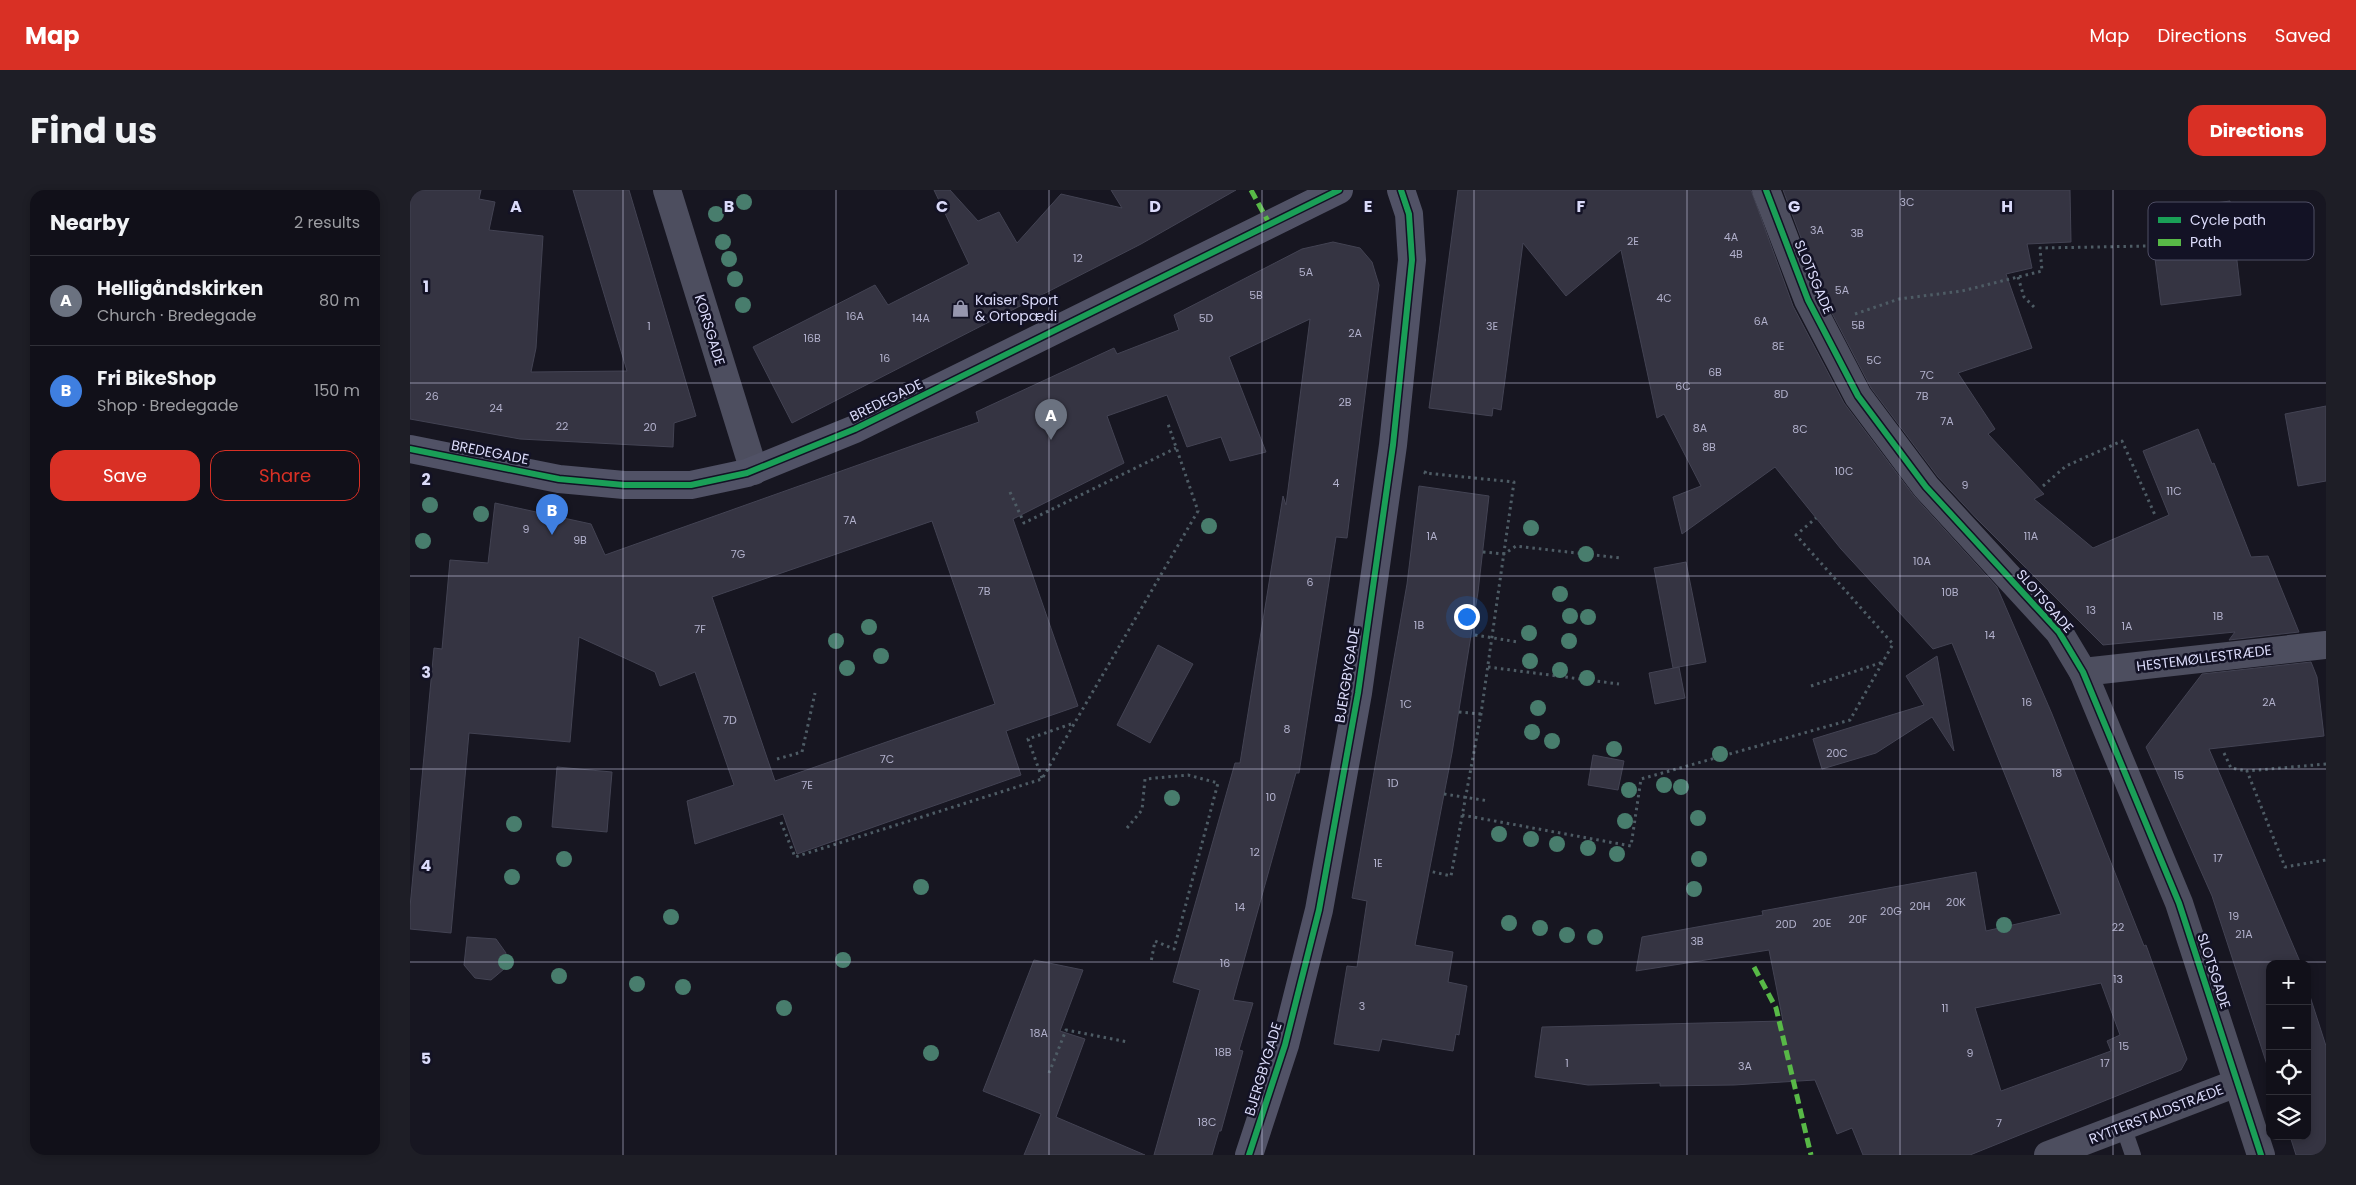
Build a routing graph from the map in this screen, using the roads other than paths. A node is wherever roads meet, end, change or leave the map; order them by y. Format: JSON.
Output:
{"nodes":[{"id":1,"x":667,"y":190,"type":"edge"},
{"id":2,"x":1339,"y":190,"type":"edge"},
{"id":3,"x":1401,"y":190,"type":"edge"},
{"id":4,"x":1766,"y":190,"type":"edge"},
{"id":5,"x":410,"y":449,"type":"edge"},
{"id":6,"x":754,"y":471,"type":"junction"},
{"id":7,"x":2326,"y":645,"type":"edge"},
{"id":8,"x":2083,"y":672,"type":"junction"},
{"id":9,"x":2237,"y":1083,"type":"junction"},
{"id":10,"x":2124,"y":1126,"type":"junction"},
{"id":11,"x":1249,"y":1155,"type":"edge"},
{"id":12,"x":2048,"y":1155,"type":"edge"},
{"id":13,"x":2133,"y":1155,"type":"edge"},
{"id":14,"x":2260,"y":1155,"type":"edge"}],
"edges":[{"from":1,"to":6,"type":"street","name":"KORSGADE"},
{"from":2,"to":6,"type":"street","name":"BREDEGADE"},
{"from":3,"to":11,"type":"street","name":"BJERGBYGADE"},
{"from":4,"to":8,"type":"street","name":"SLOTSGADE"},
{"from":5,"to":6,"type":"street","name":"BREDEGADE"},
{"from":7,"to":8,"type":"street","name":"HESTEMØLLESTRÆDE"},
{"from":8,"to":9,"type":"street","name":"SLOTSGADE"},
{"from":9,"to":10,"type":"street","name":"RYTTERSTALDSTRÆDE"},
{"from":9,"to":14,"type":"street","name":"SLOTSGADE"},
{"from":10,"to":12,"type":"street","name":"RYTTERSTALDSTRÆDE"},
{"from":10,"to":13,"type":"lane"}]}
